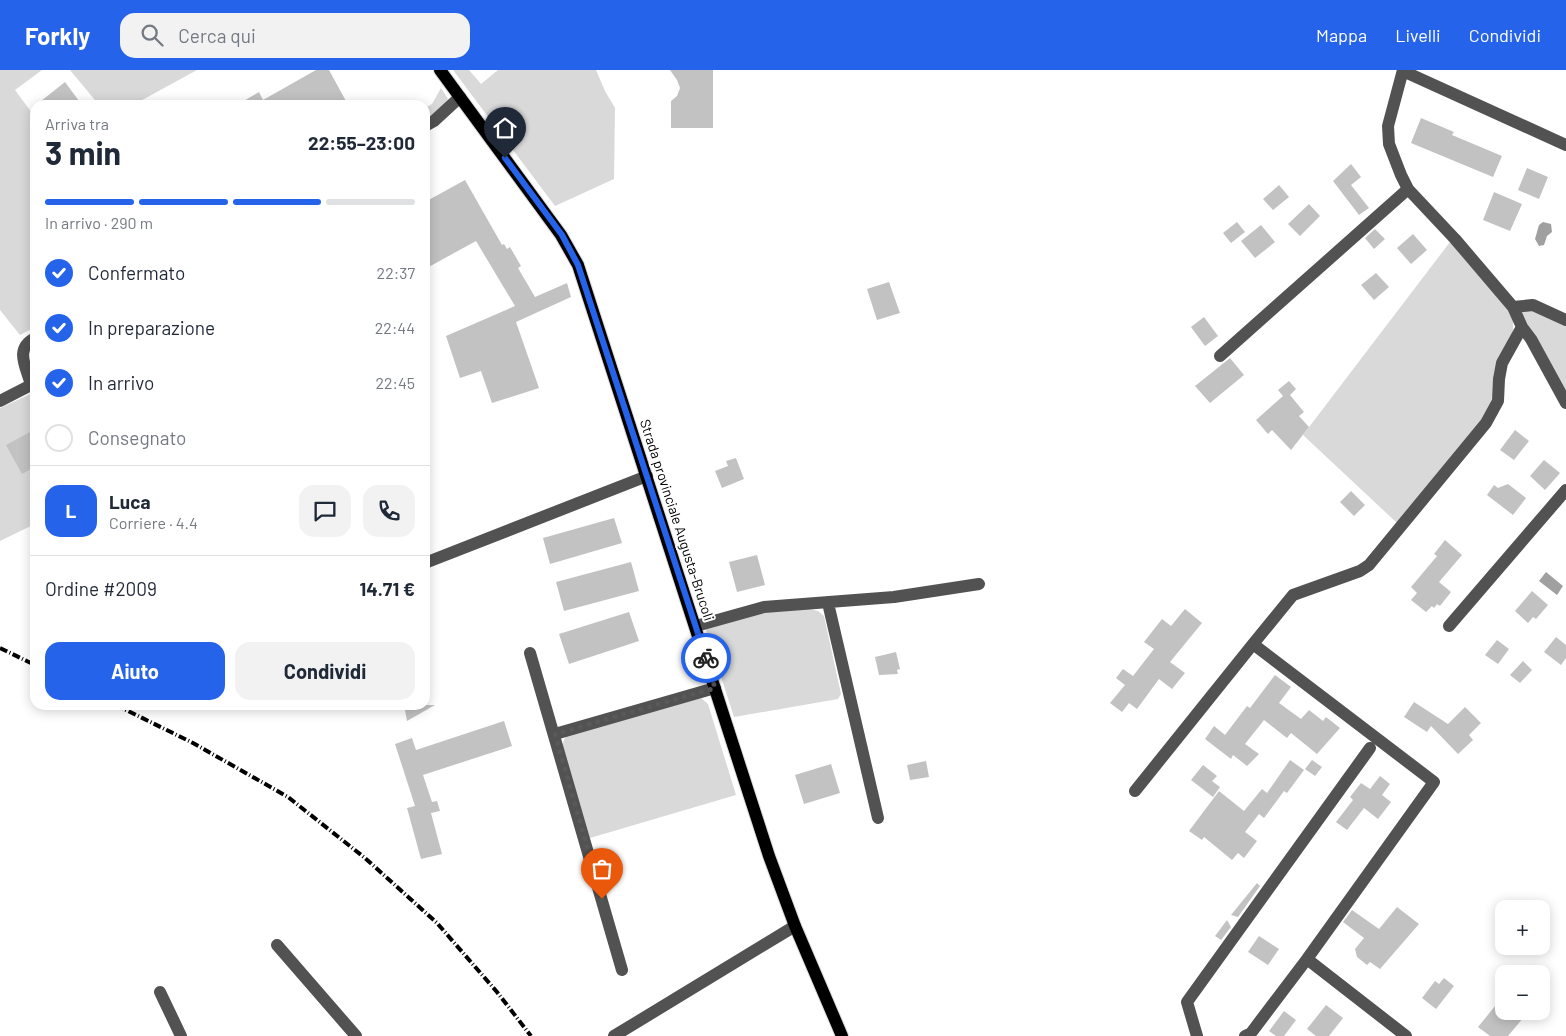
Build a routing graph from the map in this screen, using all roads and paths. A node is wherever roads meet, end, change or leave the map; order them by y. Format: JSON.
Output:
{"nodes":[{"id":1,"x":440,"y":70,"type":"edge"},
{"id":2,"x":1403,"y":71,"type":"edge"},
{"id":3,"x":460,"y":97,"type":"junction"},
{"id":4,"x":430,"y":123,"type":"edge"},
{"id":5,"x":1566,"y":145,"type":"edge"},
{"id":6,"x":1408,"y":189,"type":"junction"},
{"id":7,"x":1513,"y":307,"type":"junction"},
{"id":8,"x":1566,"y":320,"type":"edge"},
{"id":9,"x":1522,"y":327,"type":"junction"},
{"id":10,"x":30,"y":341,"type":"edge"},
{"id":11,"x":1220,"y":356,"type":"dead end"},
{"id":12,"x":30,"y":381,"type":"edge"},
{"id":13,"x":30,"y":385,"type":"edge"},
{"id":14,"x":0,"y":400,"type":"edge"},
{"id":15,"x":1566,"y":404,"type":"edge"},
{"id":16,"x":647,"y":476,"type":"junction"},
{"id":17,"x":1566,"y":490,"type":"edge"},
{"id":18,"x":430,"y":561,"type":"edge"},
{"id":19,"x":979,"y":584,"type":"dead end"},
{"id":20,"x":828,"y":603,"type":"junction"},
{"id":21,"x":696,"y":626,"type":"junction"},
{"id":22,"x":1449,"y":626,"type":"dead end"},
{"id":23,"x":1253,"y":644,"type":"junction"},
{"id":24,"x":530,"y":653,"type":"dead end"},
{"id":25,"x":715,"y":688,"type":"junction"},
{"id":26,"x":555,"y":734,"type":"junction"},
{"id":27,"x":1370,"y":748,"type":"dead end"},
{"id":28,"x":1135,"y":791,"type":"dead end"},
{"id":29,"x":878,"y":818,"type":"dead end"},
{"id":30,"x":795,"y":926,"type":"junction"},
{"id":31,"x":278,"y":945,"type":"dead end"},
{"id":32,"x":1307,"y":959,"type":"junction"},
{"id":33,"x":622,"y":970,"type":"dead end"},
{"id":34,"x":160,"y":992,"type":"dead end"},
{"id":35,"x":181,"y":1036,"type":"edge"},
{"id":36,"x":356,"y":1036,"type":"edge"},
{"id":37,"x":614,"y":1036,"type":"edge"},
{"id":38,"x":842,"y":1036,"type":"edge"},
{"id":39,"x":1197,"y":1036,"type":"edge"},
{"id":40,"x":1244,"y":1036,"type":"edge"},
{"id":41,"x":1406,"y":1036,"type":"edge"}],
"edges":[{"from":1,"to":3,"type":"main road","name":"Strada provinciale Augusta-Brucoli"},
{"from":2,"to":5,"type":"street"},
{"from":2,"to":6,"type":"street"},
{"from":3,"to":4,"type":"street"},
{"from":3,"to":16,"type":"main road","name":"Strada provinciale Augusta-Brucoli"},
{"from":6,"to":7,"type":"street"},
{"from":6,"to":11,"type":"street"},
{"from":7,"to":8,"type":"street"},
{"from":7,"to":9,"type":"street"},
{"from":9,"to":15,"type":"street"},
{"from":9,"to":23,"type":"street"},
{"from":10,"to":12,"type":"street"},
{"from":13,"to":14,"type":"street"},
{"from":16,"to":18,"type":"street"},
{"from":16,"to":21,"type":"main road","name":"Strada provinciale Augusta-Brucoli"},
{"from":17,"to":22,"type":"street"},
{"from":19,"to":20,"type":"street"},
{"from":20,"to":21,"type":"street"},
{"from":20,"to":29,"type":"street"},
{"from":21,"to":25,"type":"main road","name":"Strada provinciale Augusta-Brucoli"},
{"from":23,"to":28,"type":"street"},
{"from":23,"to":32,"type":"street"},
{"from":24,"to":26,"type":"street"},
{"from":25,"to":26,"type":"street"},
{"from":25,"to":30,"type":"main road","name":"Strada provinciale Augusta-Brucoli"},
{"from":26,"to":33,"type":"street"},
{"from":27,"to":39,"type":"street"},
{"from":30,"to":37,"type":"street"},
{"from":30,"to":38,"type":"main road","name":"Strada provinciale Augusta-Brucoli"},
{"from":31,"to":36,"type":"street"},
{"from":32,"to":40,"type":"street"},
{"from":32,"to":41,"type":"street"},
{"from":34,"to":35,"type":"street"}]}
